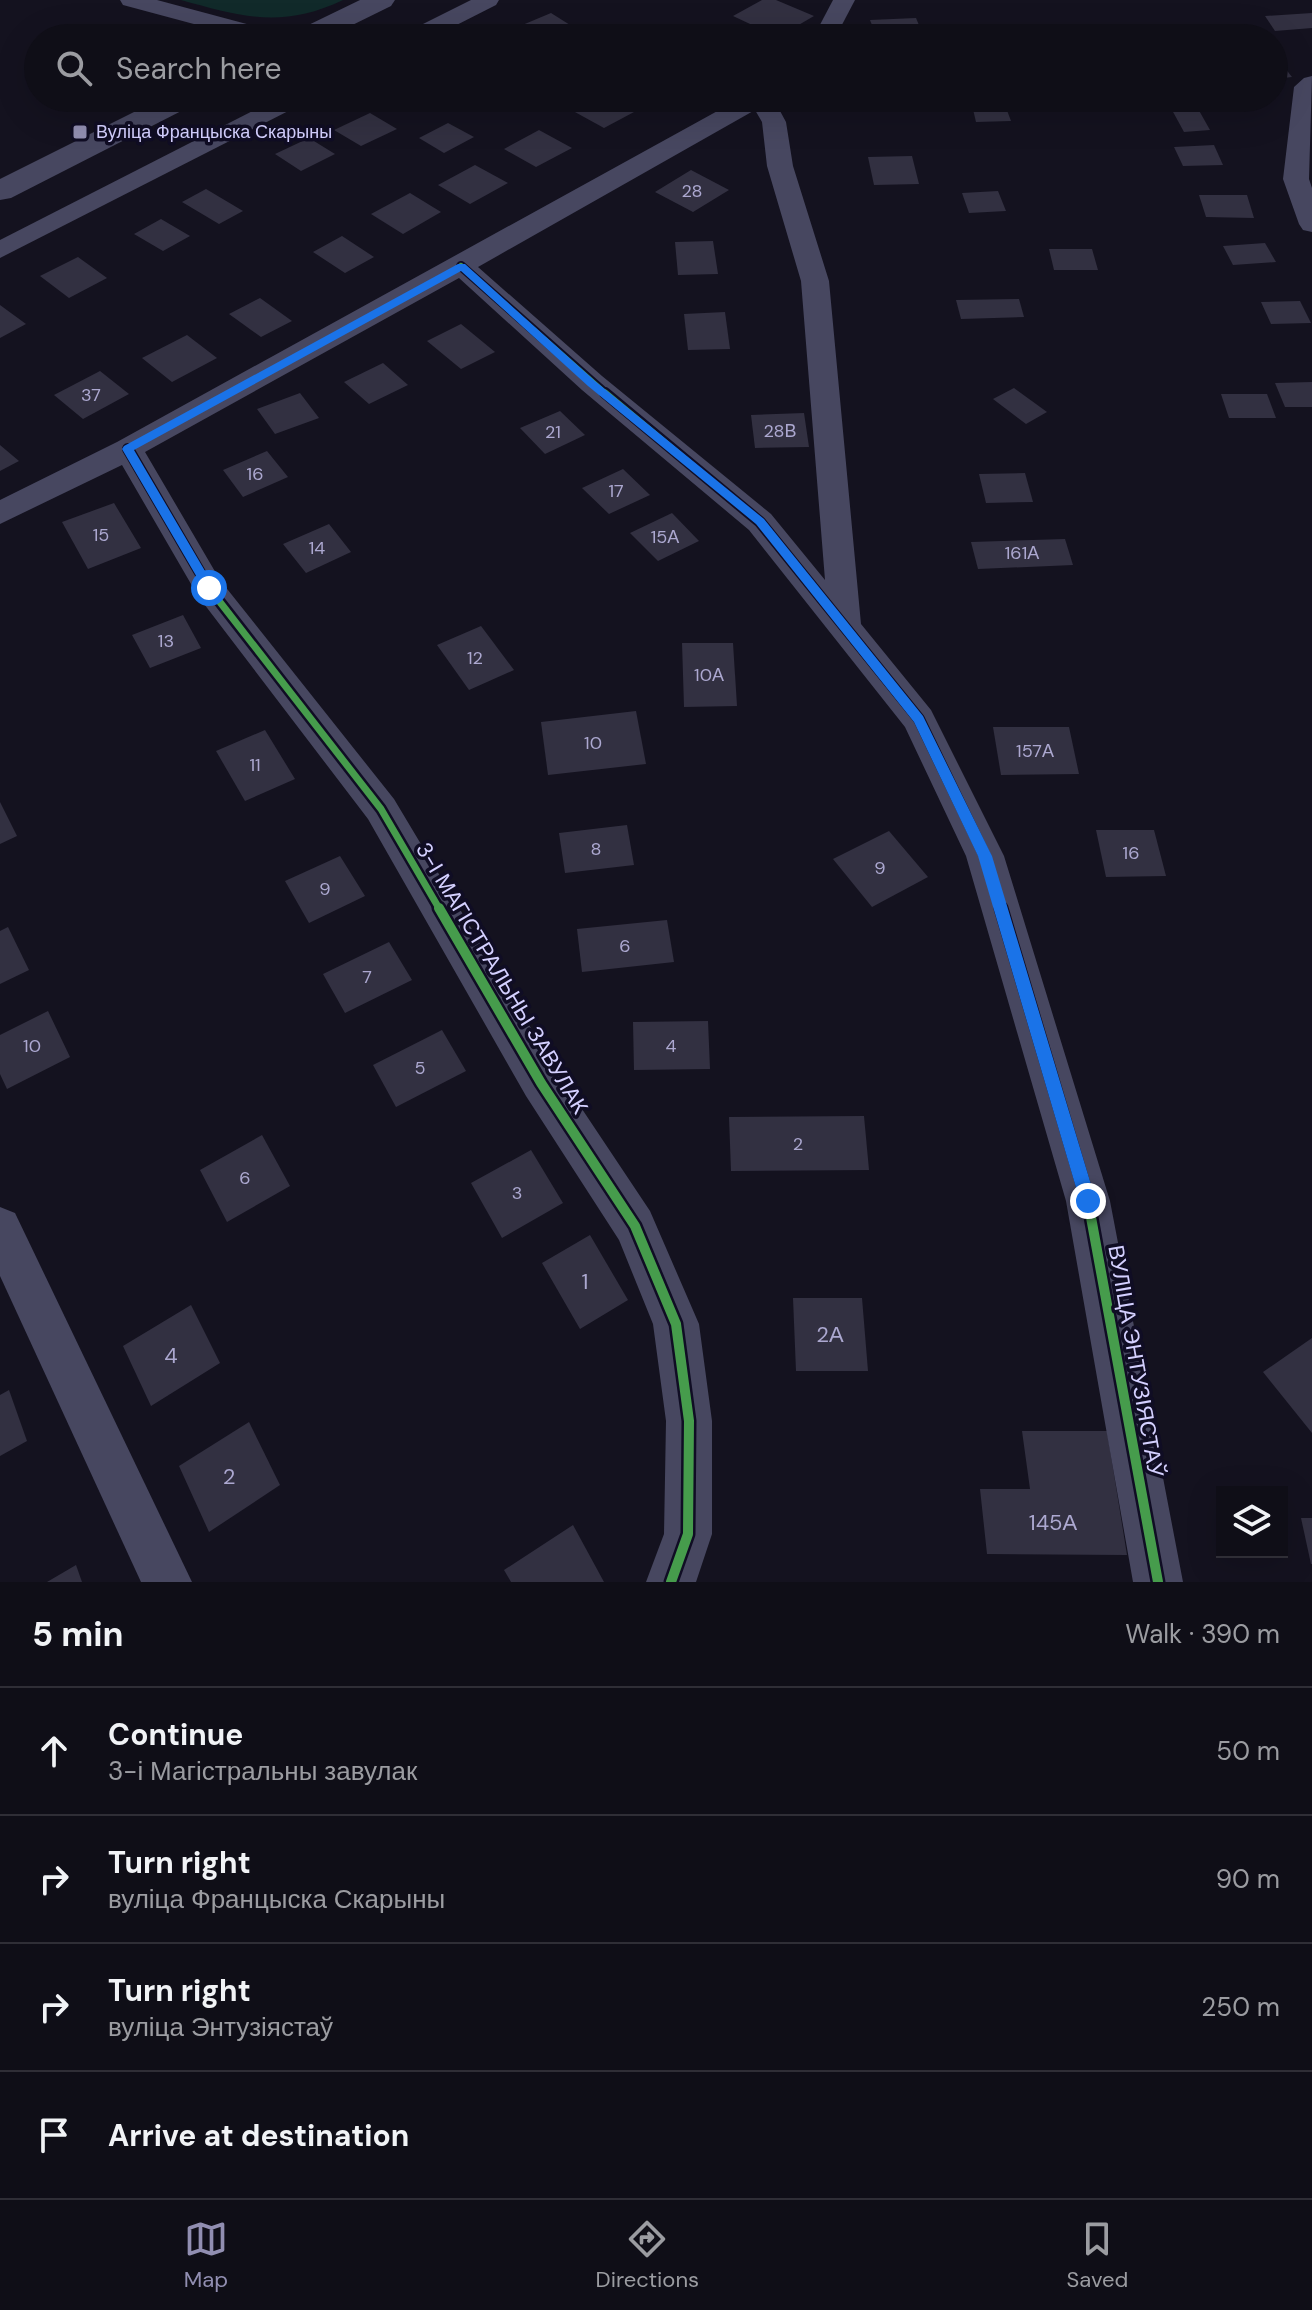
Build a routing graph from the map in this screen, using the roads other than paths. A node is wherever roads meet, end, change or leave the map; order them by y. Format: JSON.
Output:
{"nodes":[{"id":1,"x":131,"y":0,"type":"edge"},
{"id":2,"x":381,"y":0,"type":"edge"},
{"id":3,"x":488,"y":0,"type":"edge"},
{"id":4,"x":844,"y":0,"type":"edge"},
{"id":5,"x":220,"y":24,"type":"edge"},
{"id":6,"x":332,"y":24,"type":"edge"},
{"id":7,"x":441,"y":24,"type":"edge"},
{"id":8,"x":831,"y":24,"type":"edge"},
{"id":9,"x":1312,"y":83,"type":"edge"},
{"id":10,"x":157,"y":112,"type":"edge"},
{"id":11,"x":269,"y":112,"type":"edge"},
{"id":12,"x":735,"y":112,"type":"edge"},
{"id":13,"x":768,"y":112,"type":"edge"},
{"id":14,"x":0,"y":191,"type":"edge"},
{"id":15,"x":1312,"y":224,"type":"edge"},
{"id":16,"x":0,"y":250,"type":"edge"},
{"id":17,"x":461,"y":266,"type":"junction"},
{"id":18,"x":128,"y":449,"type":"junction"},
{"id":19,"x":0,"y":513,"type":"edge"},
{"id":20,"x":845,"y":626,"type":"junction"},
{"id":21,"x":0,"y":1228,"type":"edge"},
{"id":22,"x":167,"y":1582,"type":"edge"},
{"id":23,"x":671,"y":1582,"type":"edge"},
{"id":24,"x":1158,"y":1582,"type":"edge"}],
"edges":[{"from":1,"to":5,"type":"street"},
{"from":2,"to":6,"type":"street"},
{"from":3,"to":7,"type":"street"},
{"from":4,"to":8,"type":"street"},
{"from":9,"to":15,"type":"street"},
{"from":10,"to":14,"type":"street"},
{"from":11,"to":16,"type":"street"},
{"from":12,"to":17,"type":"street"},
{"from":13,"to":20,"type":"street"},
{"from":17,"to":18,"type":"street"},
{"from":17,"to":20,"type":"street","name":"ВУЛІЦА ЭНТУЗІЯСТАЎ"},
{"from":18,"to":19,"type":"street"},
{"from":18,"to":23,"type":"street","name":"3-І МАГІСТРАЛЬНЫ ЗАВУЛАК"},
{"from":20,"to":24,"type":"street","name":"ВУЛІЦА ЭНТУЗІЯСТАЎ"},
{"from":21,"to":22,"type":"street"}]}
